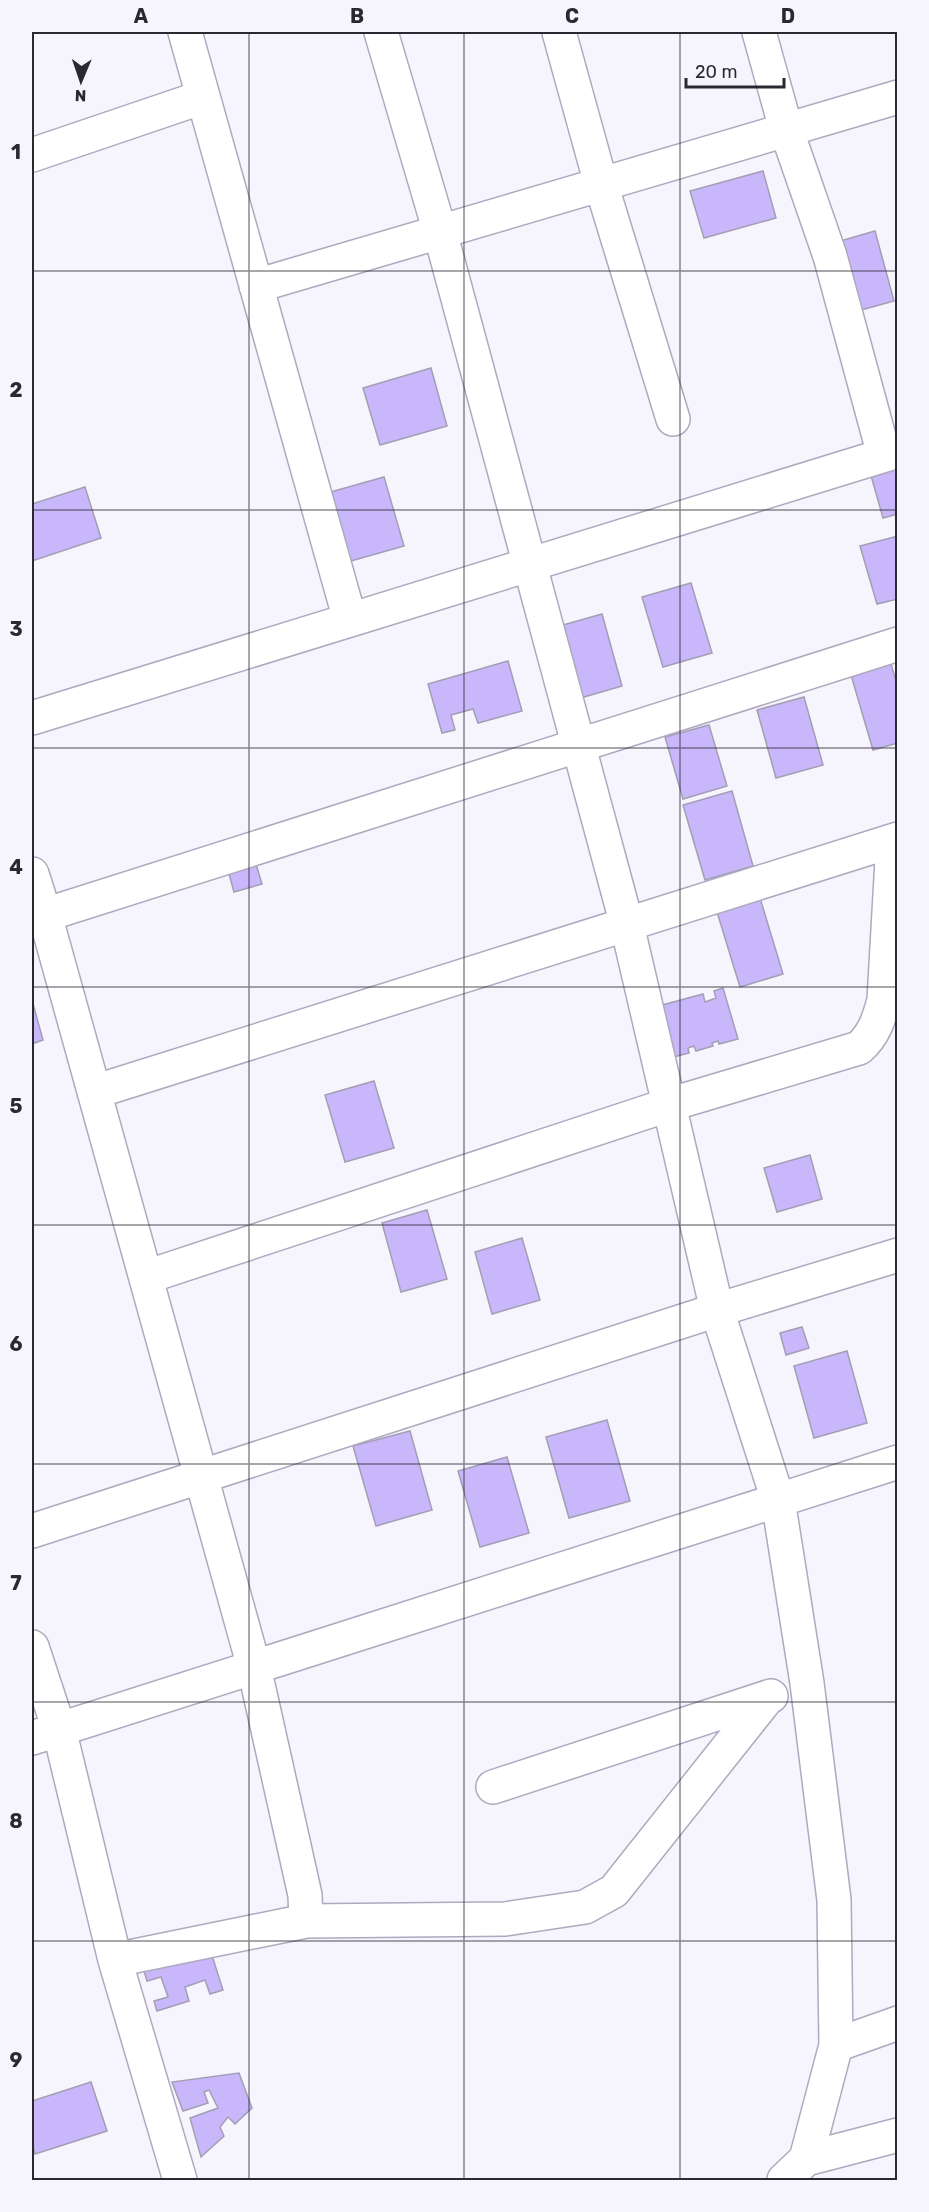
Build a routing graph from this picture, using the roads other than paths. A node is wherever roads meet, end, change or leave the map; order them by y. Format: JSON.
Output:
{"nodes":[{"id":1,"x":184,"y":32,"type":"edge"},
{"id":2,"x":381,"y":32,"type":"edge"},
{"id":3,"x":559,"y":32,"type":"edge"},
{"id":4,"x":759,"y":32,"type":"edge"},
{"id":5,"x":203,"y":97,"type":"junction"},
{"id":6,"x":897,"y":97,"type":"edge"},
{"id":7,"x":786,"y":129,"type":"junction"},
{"id":8,"x":32,"y":155,"type":"edge"},
{"id":9,"x":601,"y":184,"type":"junction"},
{"id":10,"x":440,"y":232,"type":"junction"},
{"id":11,"x":256,"y":286,"type":"junction"},
{"id":12,"x":673,"y":419,"type":"dead end"},
{"id":13,"x":891,"y":453,"type":"edge"},
{"id":14,"x":530,"y":564,"type":"junction"},
{"id":15,"x":350,"y":620,"type":"junction"},
{"id":16,"x":897,"y":644,"type":"edge"},
{"id":17,"x":32,"y":718,"type":"edge"},
{"id":18,"x":579,"y":745,"type":"junction"},
{"id":19,"x":895,"y":841,"type":"edge"},
{"id":20,"x":32,"y":874,"type":"edge"},
{"id":21,"x":38,"y":917,"type":"edge"},
{"id":22,"x":627,"y":925,"type":"junction"},
{"id":23,"x":94,"y":1092,"type":"junction"},
{"id":24,"x":669,"y":1105,"type":"junction"},
{"id":25,"x":897,"y":1255,"type":"edge"},
{"id":26,"x":146,"y":1277,"type":"junction"},
{"id":27,"x":717,"y":1310,"type":"junction"},
{"id":28,"x":897,"y":1462,"type":"edge"},
{"id":29,"x":201,"y":1476,"type":"junction"},
{"id":30,"x":778,"y":1500,"type":"junction"},
{"id":31,"x":32,"y":1531,"type":"edge"},
{"id":32,"x":32,"y":1647,"type":"edge"},
{"id":33,"x":254,"y":1667,"type":"junction"},
{"id":34,"x":807,"y":1683,"type":"junction"},
{"id":35,"x":768,"y":1697,"type":"junction"},
{"id":36,"x":45,"y":1733,"type":"edge"},
{"id":37,"x":493,"y":1787,"type":"dead end"},
{"id":38,"x":306,"y":1921,"type":"junction"},
{"id":39,"x":116,"y":1960,"type":"junction"},
{"id":40,"x":897,"y":2023,"type":"edge"},
{"id":41,"x":836,"y":2046,"type":"junction"},
{"id":42,"x":897,"y":2135,"type":"edge"},
{"id":43,"x":795,"y":2170,"type":"edge"},
{"id":44,"x":180,"y":2181,"type":"edge"}],
"edges":[{"from":1,"to":5,"type":"street"},
{"from":2,"to":10,"type":"street"},
{"from":3,"to":9,"type":"street"},
{"from":4,"to":7,"type":"street"},
{"from":5,"to":8,"type":"street"},
{"from":5,"to":11,"type":"street"},
{"from":6,"to":7,"type":"street"},
{"from":7,"to":9,"type":"street"},
{"from":7,"to":13,"type":"street"},
{"from":9,"to":10,"type":"street"},
{"from":9,"to":12,"type":"street"},
{"from":10,"to":11,"type":"street"},
{"from":10,"to":14,"type":"street"},
{"from":11,"to":15,"type":"street"},
{"from":13,"to":14,"type":"street"},
{"from":14,"to":15,"type":"street"},
{"from":14,"to":18,"type":"street"},
{"from":15,"to":17,"type":"street"},
{"from":16,"to":18,"type":"street"},
{"from":18,"to":21,"type":"street"},
{"from":18,"to":22,"type":"street"},
{"from":19,"to":22,"type":"street"},
{"from":19,"to":24,"type":"street"},
{"from":20,"to":21,"type":"street"},
{"from":21,"to":23,"type":"street"},
{"from":22,"to":23,"type":"street"},
{"from":22,"to":24,"type":"street"},
{"from":23,"to":26,"type":"street"},
{"from":24,"to":26,"type":"street"},
{"from":24,"to":27,"type":"street"},
{"from":25,"to":27,"type":"street"},
{"from":26,"to":29,"type":"street"},
{"from":27,"to":29,"type":"street"},
{"from":27,"to":30,"type":"street"},
{"from":28,"to":30,"type":"street"},
{"from":29,"to":31,"type":"street"},
{"from":29,"to":33,"type":"street"},
{"from":30,"to":33,"type":"street"},
{"from":30,"to":34,"type":"street"},
{"from":32,"to":36,"type":"street"},
{"from":33,"to":36,"type":"street"},
{"from":33,"to":38,"type":"street"},
{"from":34,"to":35,"type":"street"},
{"from":34,"to":41,"type":"street"},
{"from":35,"to":37,"type":"street"},
{"from":35,"to":38,"type":"street"},
{"from":36,"to":39,"type":"street"},
{"from":38,"to":39,"type":"street"},
{"from":39,"to":44,"type":"street"},
{"from":40,"to":41,"type":"street"},
{"from":41,"to":43,"type":"street"},
{"from":42,"to":43,"type":"street"}]}
